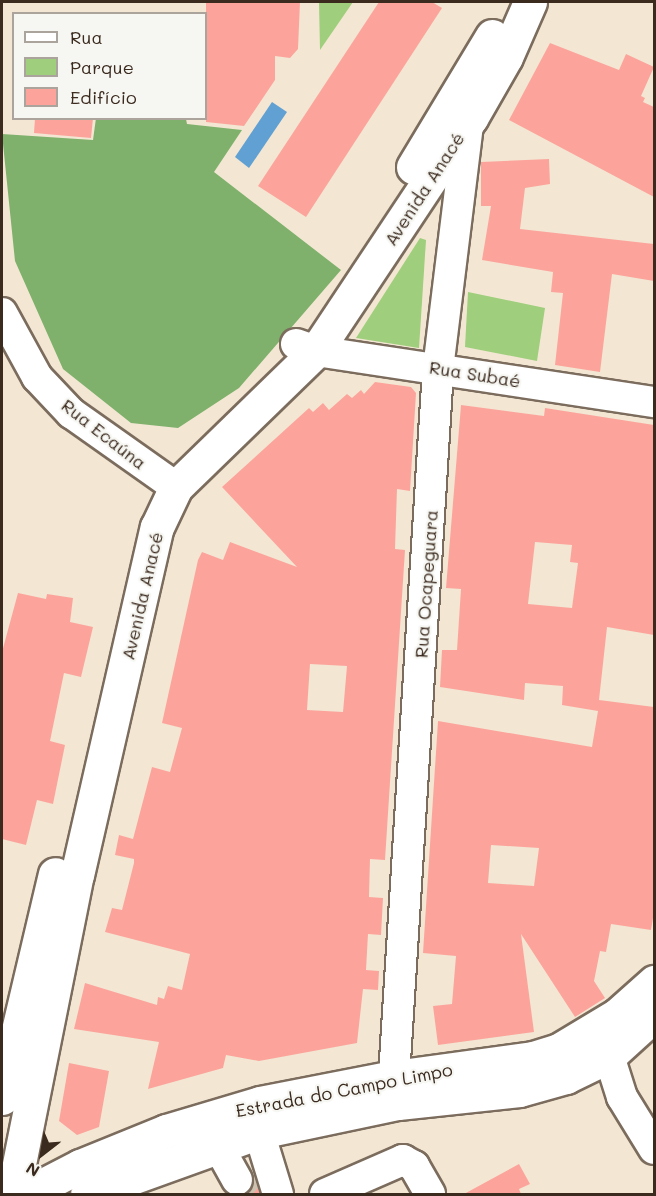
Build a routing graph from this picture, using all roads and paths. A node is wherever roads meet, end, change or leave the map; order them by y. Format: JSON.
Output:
{"nodes":[{"id":1,"x":507,"y":2,"type":"edge"},
{"id":2,"x":531,"y":2,"type":"edge"},
{"id":3,"x":463,"y":108,"type":"junction"},
{"id":4,"x":2,"y":313,"type":"edge"},
{"id":5,"x":306,"y":347,"type":"junction"},
{"id":6,"x":438,"y":369,"type":"junction"},
{"id":7,"x":654,"y":402,"type":"edge"},
{"id":8,"x":169,"y":483,"type":"junction"},
{"id":9,"x":139,"y":572,"type":"junction"},
{"id":10,"x":654,"y":982,"type":"edge"},
{"id":11,"x":654,"y":1015,"type":"edge"},
{"id":12,"x":609,"y":1056,"type":"junction"},
{"id":13,"x":579,"y":1071,"type":"junction"},
{"id":14,"x":394,"y":1077,"type":"junction"},
{"id":15,"x":622,"y":1097,"type":"junction"},
{"id":16,"x":2,"y":1098,"type":"edge"},
{"id":17,"x":259,"y":1132,"type":"junction"},
{"id":18,"x":217,"y":1144,"type":"junction"},
{"id":19,"x":654,"y":1149,"type":"edge"},
{"id":20,"x":237,"y":1180,"type":"tunnel mouth"},
{"id":21,"x":426,"y":1188,"type":"edge"},
{"id":22,"x":13,"y":1194,"type":"edge"},
{"id":23,"x":26,"y":1194,"type":"edge"},
{"id":24,"x":87,"y":1194,"type":"edge"},
{"id":25,"x":278,"y":1194,"type":"edge"},
{"id":26,"x":326,"y":1194,"type":"edge"}],
"edges":[{"from":1,"to":3,"type":"street","name":"Avenida Anacé"},
{"from":2,"to":3,"type":"street","name":"Avenida Anacé"},
{"from":3,"to":5,"type":"street","name":"Avenida Anacé"},
{"from":3,"to":6,"type":"street","name":"Rua Ocapeguara"},
{"from":4,"to":8,"type":"street","name":"Rua Ecaúna"},
{"from":5,"to":6,"type":"street","name":"Rua Subaé"},
{"from":5,"to":8,"type":"street","name":"Avenida Anacé"},
{"from":6,"to":7,"type":"street","name":"Rua Subaé"},
{"from":6,"to":14,"type":"street","name":"Rua Ocapeguara"},
{"from":8,"to":9,"type":"street","name":"Avenida Anacé"},
{"from":9,"to":16,"type":"street","name":"Avenida Anacé"},
{"from":9,"to":22,"type":"street","name":"Avenida Anacé"},
{"from":10,"to":14,"type":"street","name":"Estrada do Campo Limpo"},
{"from":11,"to":12,"type":"street","name":"Estrada do Campo Limpo"},
{"from":12,"to":13,"type":"street","name":"Estrada do Campo Limpo"},
{"from":12,"to":15,"type":"street"},
{"from":13,"to":15,"type":"street"},
{"from":13,"to":17,"type":"street","name":"Estrada do Campo Limpo"},
{"from":14,"to":23,"type":"street","name":"Estrada do Campo Limpo"},
{"from":15,"to":19,"type":"street"},
{"from":17,"to":18,"type":"street","name":"Estrada do Campo Limpo"},
{"from":17,"to":25,"type":"street"},
{"from":18,"to":20,"type":"street"},
{"from":18,"to":24,"type":"street","name":"Estrada do Campo Limpo"},
{"from":21,"to":26,"type":"street"}]}
